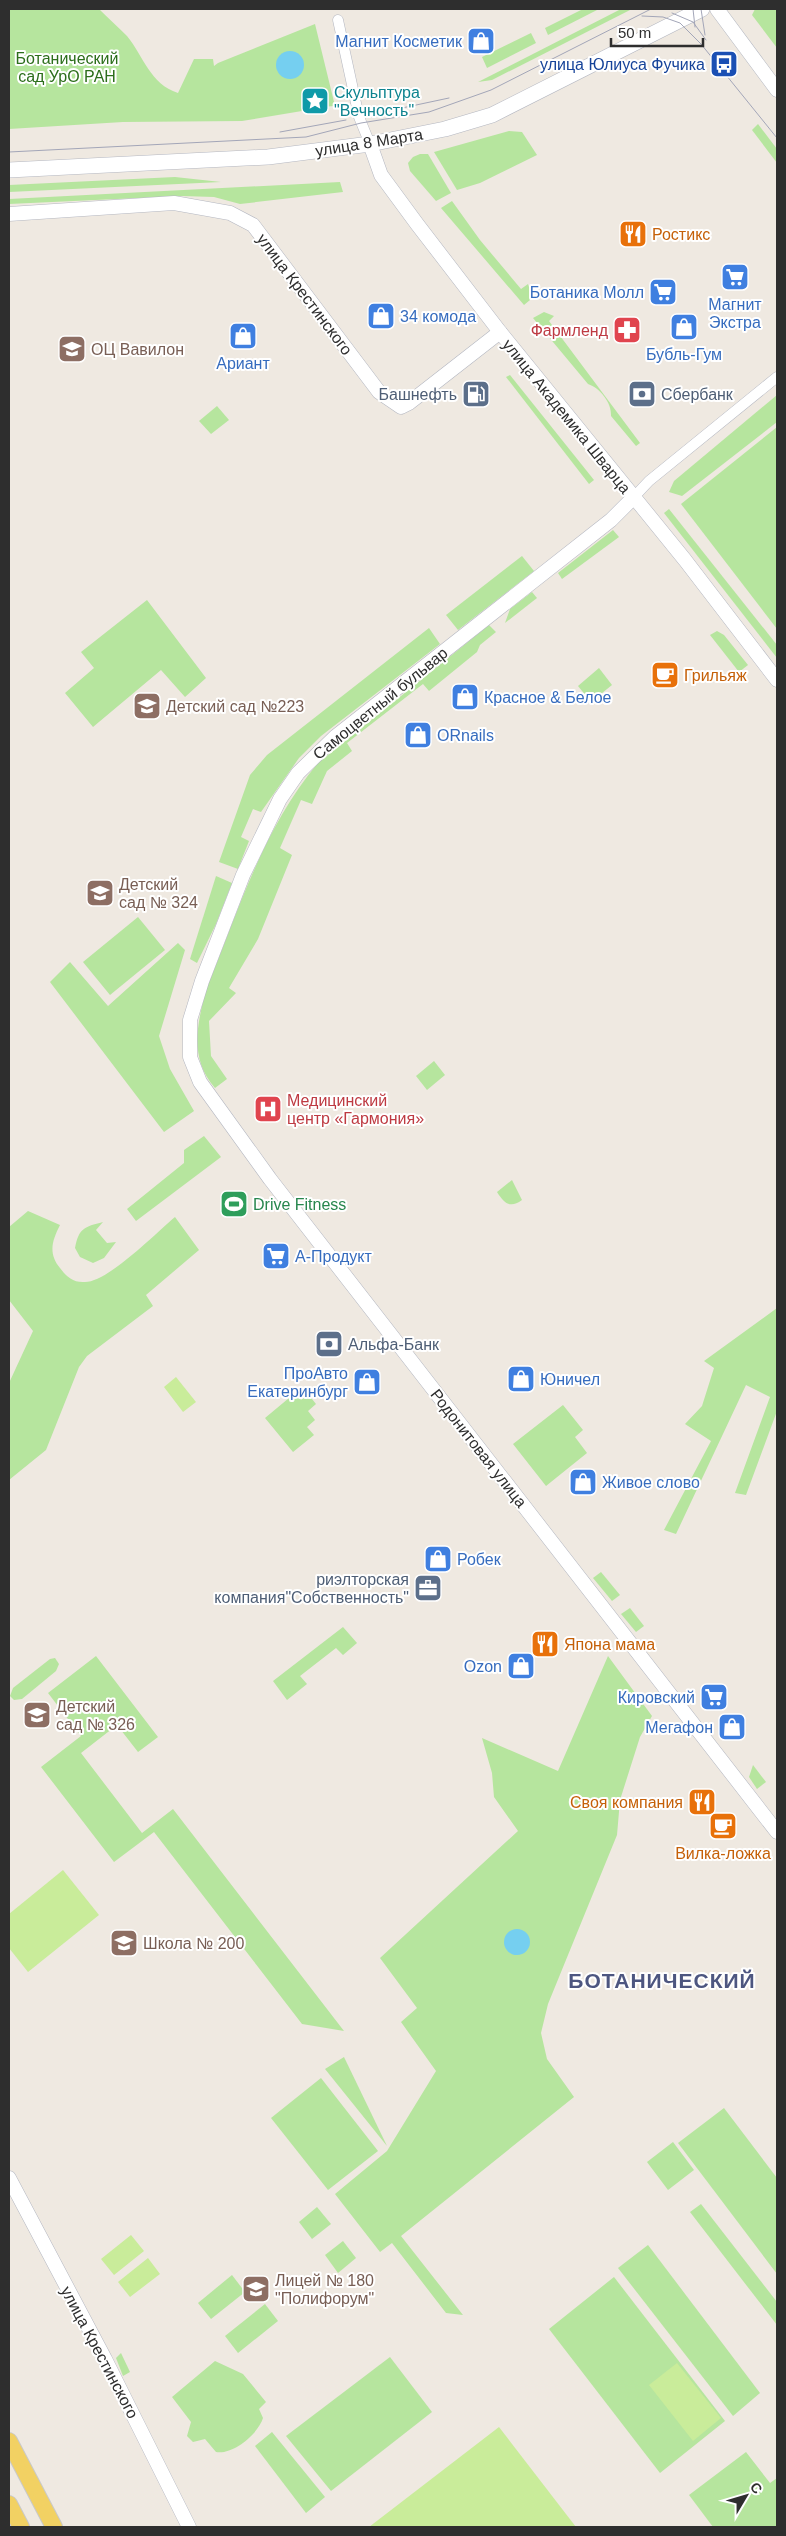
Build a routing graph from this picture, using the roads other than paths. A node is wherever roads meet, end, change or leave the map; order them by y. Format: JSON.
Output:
{"nodes":[{"id":1,"x":702,"y":9,"type":"edge"},
{"id":2,"x":717,"y":9,"type":"edge"},
{"id":3,"x":338,"y":20,"type":"dead end"},
{"id":4,"x":777,"y":90,"type":"edge"},
{"id":5,"x":370,"y":144,"type":"junction"},
{"id":6,"x":9,"y":170,"type":"edge"},
{"id":7,"x":9,"y":214,"type":"edge"},
{"id":8,"x":500,"y":332,"type":"junction"},
{"id":9,"x":777,"y":377,"type":"edge"},
{"id":10,"x":633,"y":498,"type":"junction"},
{"id":11,"x":777,"y":680,"type":"edge"},
{"id":12,"x":190,"y":1057,"type":"joint"},
{"id":13,"x":777,"y":1832,"type":"edge"},
{"id":14,"x":9,"y":2178,"type":"edge"},
{"id":15,"x":9,"y":2441,"type":"edge"},
{"id":16,"x":9,"y":2504,"type":"edge"},
{"id":17,"x":21,"y":2527,"type":"edge"},
{"id":18,"x":54,"y":2527,"type":"edge"},
{"id":19,"x":189,"y":2527,"type":"edge"}],
"edges":[{"from":1,"to":5,"type":"main road","name":"улица 8 Марта"},
{"from":2,"to":4,"type":"street"},
{"from":3,"to":5,"type":"street"},
{"from":5,"to":6,"type":"main road","name":"улица 8 Марта"},
{"from":5,"to":8,"type":"street","name":"улица Академика Шварца"},
{"from":7,"to":8,"type":"street","name":"улица Крестинского"},
{"from":8,"to":10,"type":"street","name":"улица Академика Шварца"},
{"from":9,"to":10,"type":"street"},
{"from":10,"to":11,"type":"street","name":"улица Академика Шварца"},
{"from":10,"to":12,"type":"street","name":"Самоцветный бульвар"},
{"from":12,"to":13,"type":"street","name":"Родонитовая улица"},
{"from":14,"to":19,"type":"street","name":"улица Крестинского"},
{"from":15,"to":18,"type":"main road"},
{"from":16,"to":17,"type":"main road"}]}
